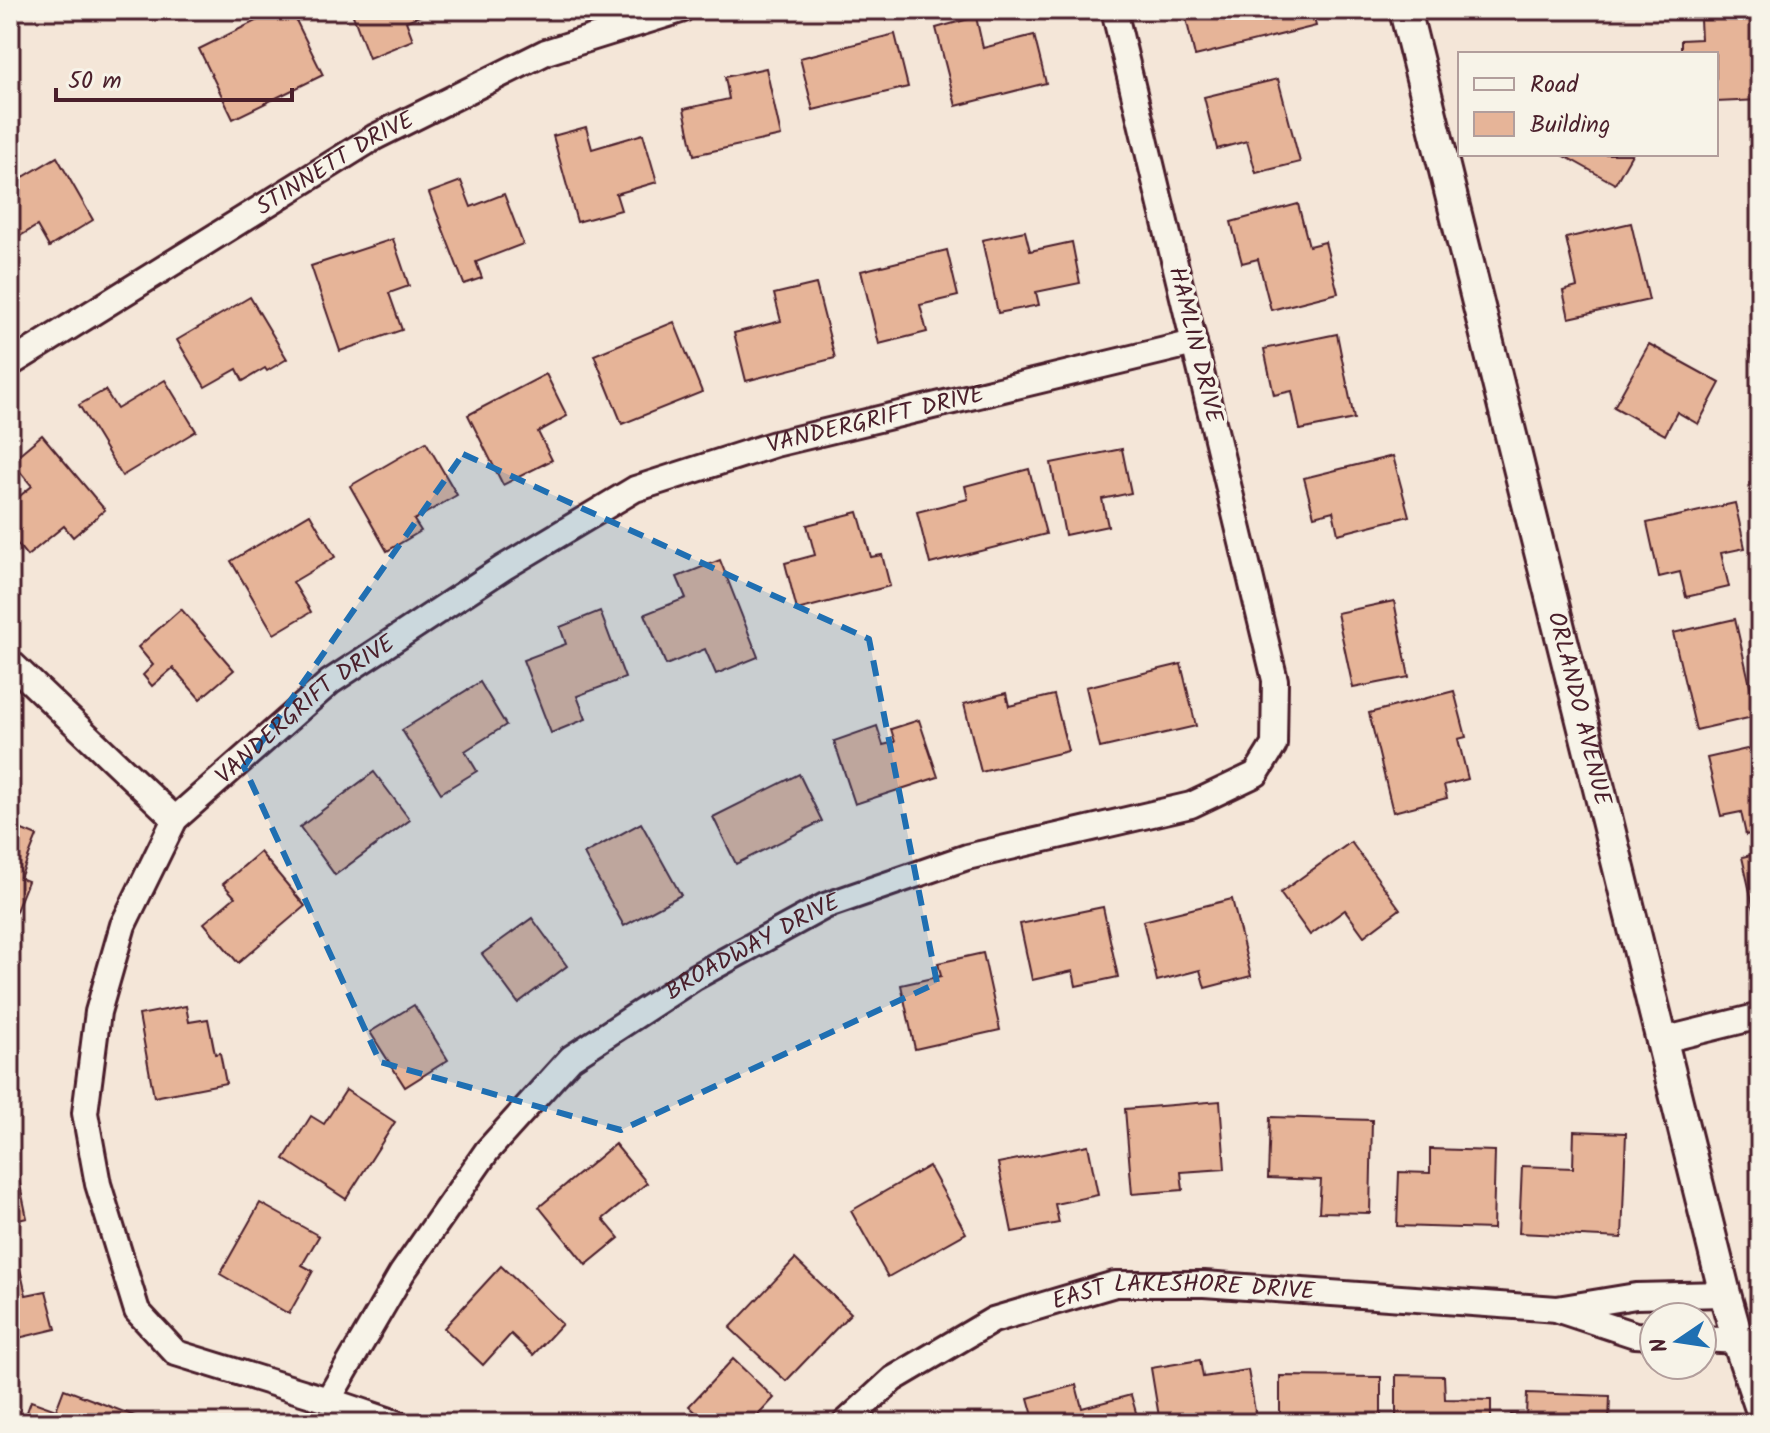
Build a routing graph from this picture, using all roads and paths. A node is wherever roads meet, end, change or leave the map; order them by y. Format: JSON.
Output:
{"nodes":[{"id":1,"x":681,"y":10,"type":"edge"},
{"id":2,"x":1114,"y":10,"type":"edge"},
{"id":3,"x":1405,"y":10,"type":"edge"},
{"id":4,"x":1194,"y":343,"type":"junction"},
{"id":5,"x":10,"y":364,"type":"edge"},
{"id":6,"x":10,"y":662,"type":"edge"},
{"id":7,"x":1275,"y":680,"type":"joint"},
{"id":8,"x":175,"y":819,"type":"junction"},
{"id":9,"x":1760,"y":1016,"type":"edge"},
{"id":10,"x":1663,"y":1040,"type":"junction"},
{"id":11,"x":1725,"y":1294,"type":"junction"},
{"id":12,"x":1557,"y":1309,"type":"junction"},
{"id":13,"x":1638,"y":1335,"type":"edge"},
{"id":14,"x":1718,"y":1340,"type":"edge"},
{"id":15,"x":1738,"y":1341,"type":"junction"},
{"id":16,"x":328,"y":1400,"type":"junction"},
{"id":17,"x":1760,"y":1406,"type":"edge"},
{"id":18,"x":396,"y":1423,"type":"edge"},
{"id":19,"x":845,"y":1423,"type":"edge"}],
"edges":[{"from":1,"to":5,"type":"street","name":"STINNETT DRIVE"},
{"from":2,"to":4,"type":"street","name":"HAMLIN DRIVE"},
{"from":3,"to":10,"type":"street","name":"ORLANDO AVENUE"},
{"from":4,"to":7,"type":"street","name":"HAMLIN DRIVE"},
{"from":4,"to":8,"type":"street","name":"VANDERGRIFT DRIVE"},
{"from":6,"to":8,"type":"street"},
{"from":7,"to":16,"type":"street","name":"BROADWAY DRIVE"},
{"from":8,"to":16,"type":"street","name":"VANDERGRIFT DRIVE"},
{"from":9,"to":10,"type":"street"},
{"from":10,"to":11,"type":"street","name":"ORLANDO AVENUE"},
{"from":11,"to":12,"type":"street","name":"EAST LAKESHORE DRIVE"},
{"from":11,"to":15,"type":"street","name":"ORLANDO AVENUE"},
{"from":12,"to":13,"type":"street","name":"EAST LAKESHORE DRIVE"},
{"from":12,"to":19,"type":"street","name":"EAST LAKESHORE DRIVE"},
{"from":14,"to":15,"type":"street"},
{"from":15,"to":17,"type":"street","name":"ORLANDO AVENUE"},
{"from":16,"to":18,"type":"street","name":"VANDERGRIFT DRIVE"}]}
